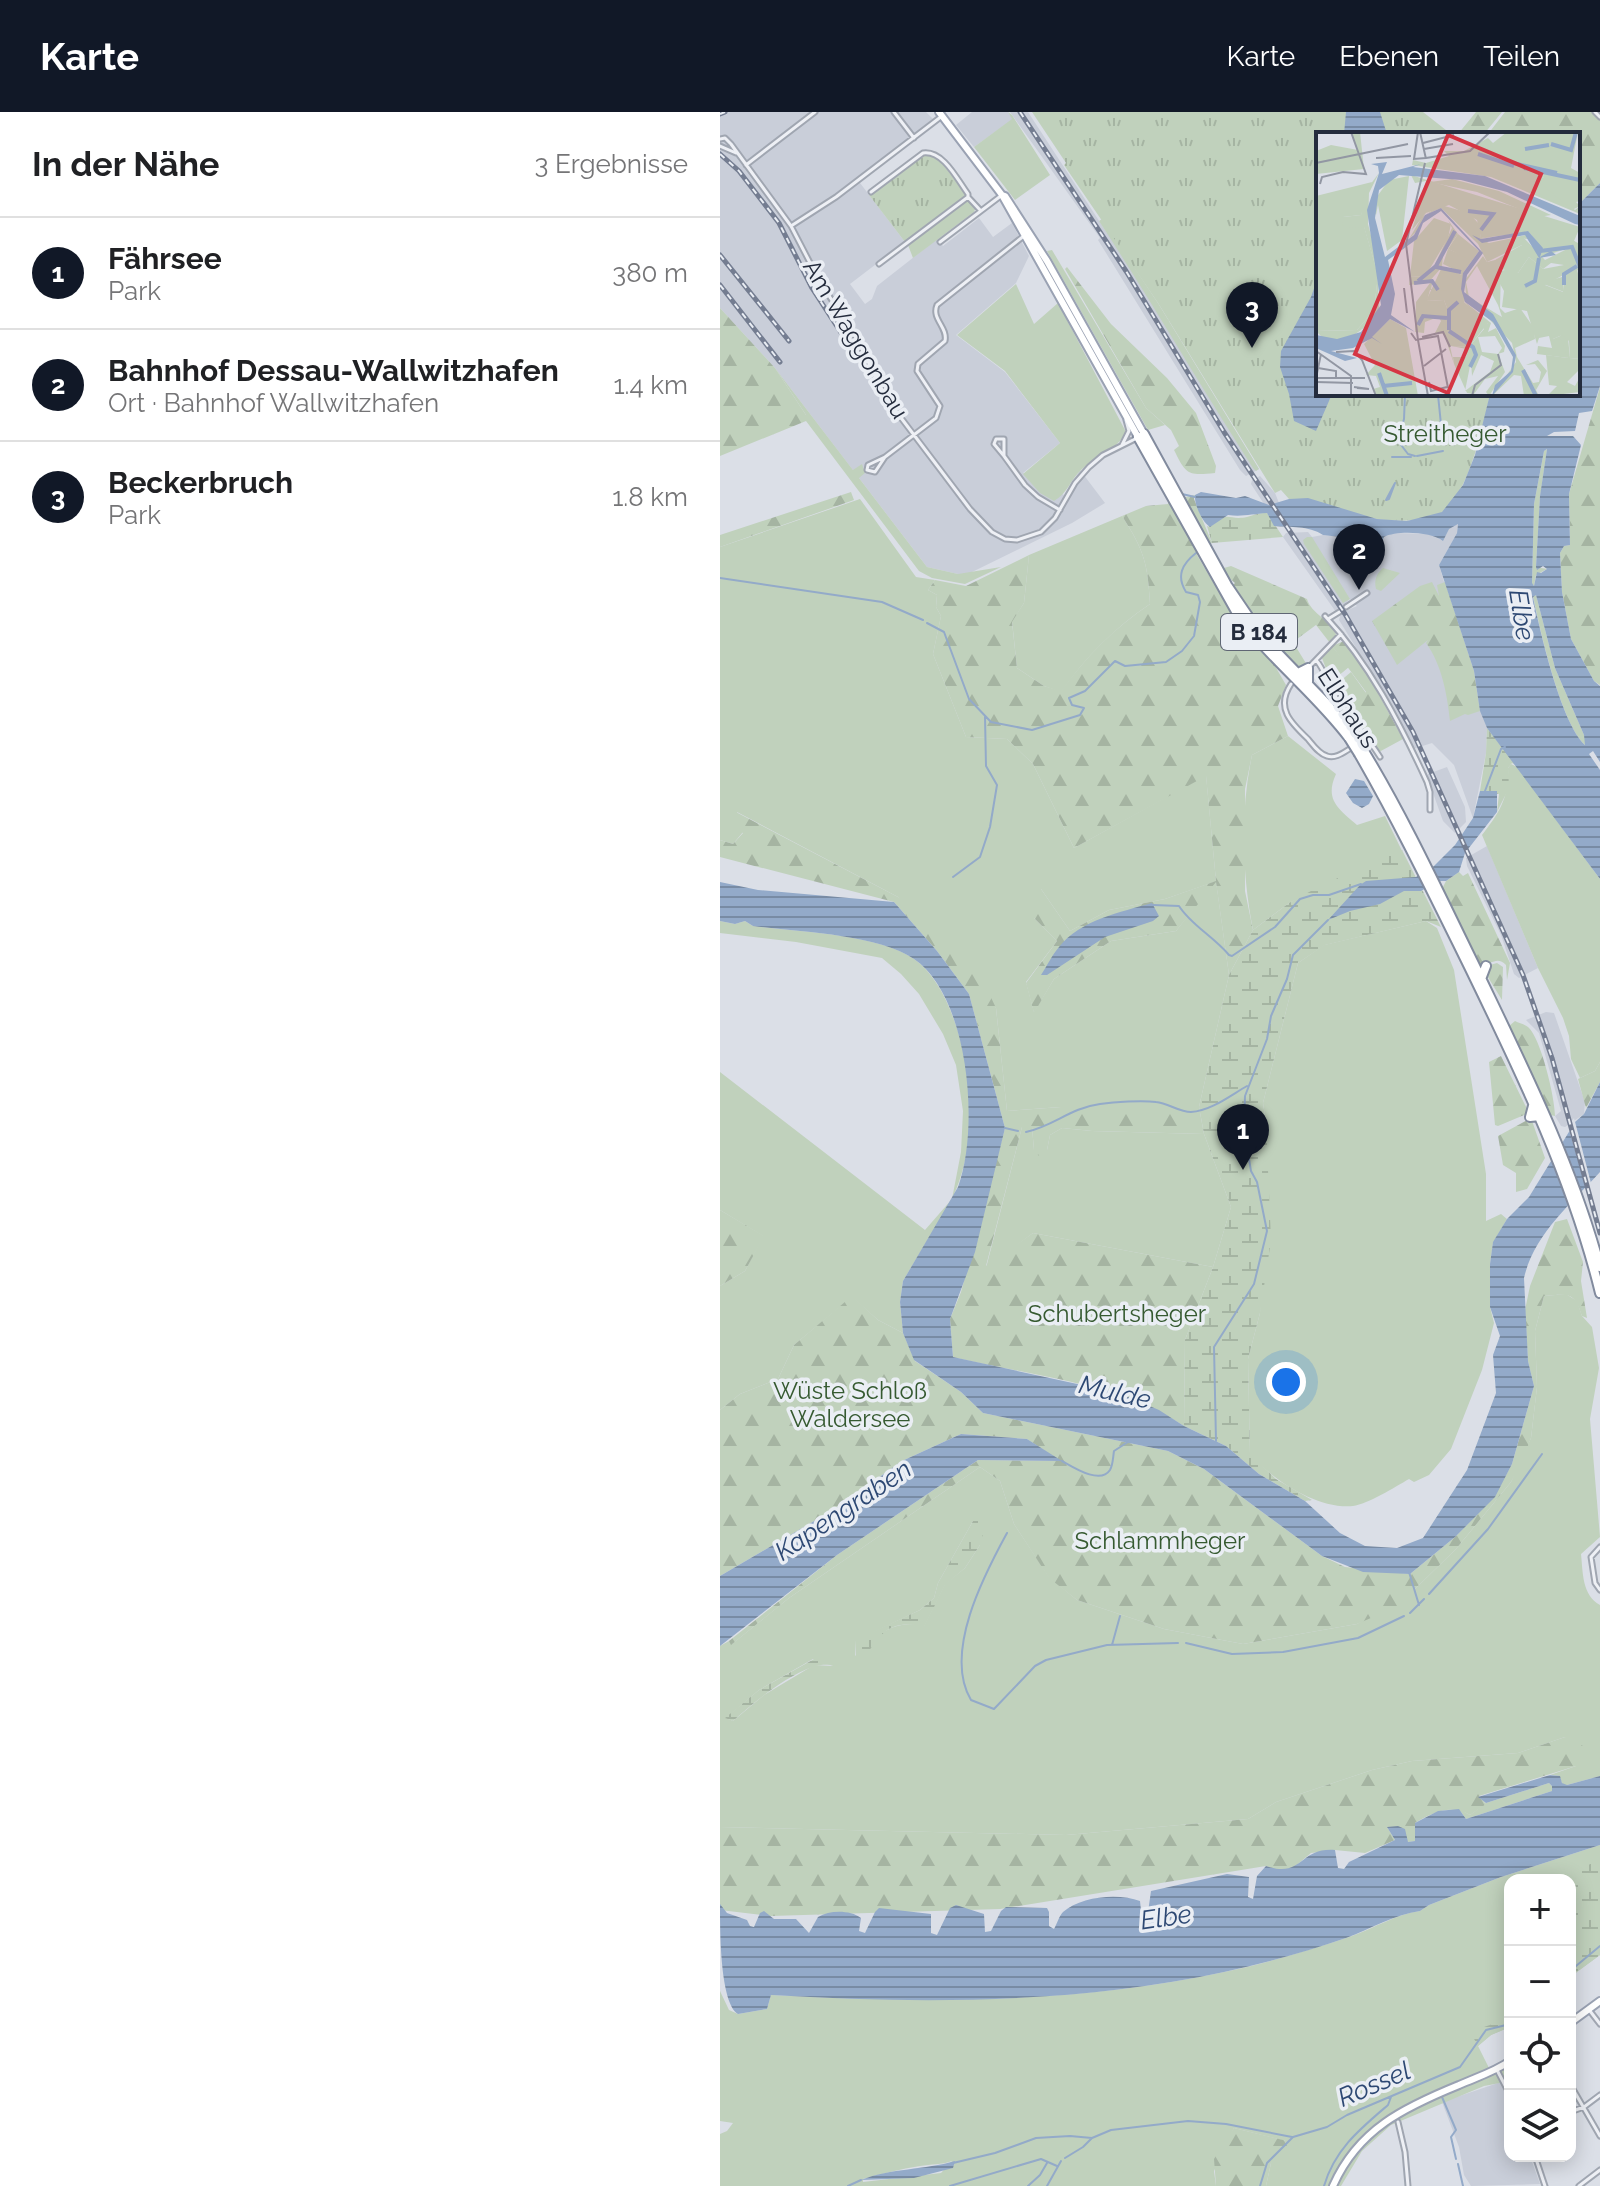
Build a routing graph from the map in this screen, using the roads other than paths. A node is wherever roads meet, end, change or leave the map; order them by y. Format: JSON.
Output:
{"nodes":[{"id":1,"x":815,"y":112,"type":"edge"},
{"id":2,"x":894,"y":112,"type":"edge"},
{"id":3,"x":1595,"y":112,"type":"edge"},
{"id":4,"x":940,"y":114,"type":"edge"},
{"id":5,"x":1600,"y":117,"type":"edge"},
{"id":6,"x":914,"y":138,"type":"junction"},
{"id":7,"x":720,"y":139,"type":"edge"},
{"id":8,"x":720,"y":146,"type":"edge"},
{"id":9,"x":736,"y":153,"type":"junction"},
{"id":10,"x":746,"y":165,"type":"junction"},
{"id":11,"x":871,"y":192,"type":"dead end"},
{"id":12,"x":1002,"y":195,"type":"junction"},
{"id":13,"x":968,"y":197,"type":"junction"},
{"id":14,"x":981,"y":211,"type":"junction"},
{"id":15,"x":791,"y":226,"type":"junction"},
{"id":16,"x":1025,"y":235,"type":"junction"},
{"id":17,"x":940,"y":242,"type":"dead end"},
{"id":18,"x":879,"y":264,"type":"dead end"},
{"id":19,"x":1127,"y":418,"type":"junction"},
{"id":20,"x":914,"y":435,"type":"junction"},
{"id":21,"x":1141,"y":436,"type":"junction"},
{"id":22,"x":1122,"y":445,"type":"junction"},
{"id":23,"x":1004,"y":456,"type":"dead end"},
{"id":24,"x":885,"y":457,"type":"junction"},
{"id":25,"x":1060,"y":510,"type":"junction"},
{"id":26,"x":1367,"y":593,"type":"dead end"},
{"id":27,"x":1346,"y":607,"type":"dead end"},
{"id":28,"x":1341,"y":611,"type":"dead end"},
{"id":29,"x":1341,"y":634,"type":"junction"},
{"id":30,"x":1316,"y":660,"type":"junction"},
{"id":31,"x":1308,"y":668,"type":"junction"},
{"id":32,"x":1293,"y":673,"type":"junction"},
{"id":33,"x":1300,"y":684,"type":"junction"},
{"id":34,"x":1367,"y":737,"type":"junction"},
{"id":35,"x":1380,"y":757,"type":"dead end"},
{"id":36,"x":1430,"y":810,"type":"dead end"},
{"id":37,"x":1436,"y":894,"type":"junction"},
{"id":38,"x":1490,"y":1003,"type":"junction"},
{"id":39,"x":1512,"y":1048,"type":"junction"},
{"id":40,"x":1552,"y":1135,"type":"junction"},
{"id":41,"x":1597,"y":1268,"type":"edge"},
{"id":42,"x":1600,"y":1293,"type":"edge"},
{"id":43,"x":1600,"y":1547,"type":"edge"},
{"id":44,"x":1600,"y":1590,"type":"edge"},
{"id":45,"x":1600,"y":2001,"type":"edge"},
{"id":46,"x":1589,"y":2010,"type":"junction"},
{"id":47,"x":1576,"y":2019,"type":"edge"},
{"id":48,"x":1600,"y":2024,"type":"edge"},
{"id":49,"x":1504,"y":2065,"type":"edge"},
{"id":50,"x":1497,"y":2070,"type":"junction"},
{"id":51,"x":1507,"y":2090,"type":"edge"},
{"id":52,"x":1574,"y":2090,"type":"edge"},
{"id":53,"x":1600,"y":2095,"type":"edge"},
{"id":54,"x":1584,"y":2107,"type":"junction"},
{"id":55,"x":1576,"y":2110,"type":"edge"},
{"id":56,"x":1398,"y":2122,"type":"dead end"},
{"id":57,"x":1600,"y":2136,"type":"edge"},
{"id":58,"x":1537,"y":2162,"type":"edge"},
{"id":59,"x":1600,"y":2170,"type":"edge"},
{"id":60,"x":1408,"y":2185,"type":"edge"},
{"id":61,"x":1333,"y":2186,"type":"edge"},
{"id":62,"x":1545,"y":2186,"type":"edge"},
{"id":63,"x":1579,"y":2186,"type":"edge"}],
"edges":[{"from":1,"to":10,"type":"street"},
{"from":2,"to":6,"type":"street"},
{"from":3,"to":5,"type":"street"},
{"from":4,"to":6,"type":"street"},
{"from":4,"to":12,"type":"main road","number":"B 184"},
{"from":6,"to":15,"type":"street"},
{"from":7,"to":9,"type":"street","name":"Am Waggonbau"},
{"from":8,"to":9,"type":"street","name":"Am Waggonbau"},
{"from":9,"to":10,"type":"street","name":"Am Waggonbau"},
{"from":10,"to":15,"type":"street","name":"Am Waggonbau"},
{"from":11,"to":13,"type":"street"},
{"from":12,"to":14,"type":"street"},
{"from":12,"to":16,"type":"main road","number":"B 184"},
{"from":12,"to":21,"type":"main road","number":"B 184"},
{"from":13,"to":14,"type":"street"},
{"from":13,"to":18,"type":"street"},
{"from":14,"to":17,"type":"street"},
{"from":15,"to":20,"type":"street","name":"Am Waggonbau"},
{"from":16,"to":19,"type":"main road","number":"B 184"},
{"from":16,"to":20,"type":"street"},
{"from":19,"to":21,"type":"main road","number":"B 184"},
{"from":19,"to":22,"type":"street"},
{"from":20,"to":24,"type":"street"},
{"from":20,"to":25,"type":"street","name":"Am Waggonbau"},
{"from":21,"to":22,"type":"street","name":"Am Waggonbau"},
{"from":21,"to":32,"type":"highway","number":"B 184"},
{"from":22,"to":25,"type":"street","name":"Am Waggonbau"},
{"from":23,"to":25,"type":"street"},
{"from":24,"to":24,"type":"street"},
{"from":26,"to":27,"type":"street"},
{"from":28,"to":29,"type":"street"},
{"from":29,"to":30,"type":"street"},
{"from":29,"to":36,"type":"street"},
{"from":30,"to":31,"type":"street"},
{"from":30,"to":34,"type":"street","name":"Elbhaus"},
{"from":31,"to":32,"type":"highway"},
{"from":31,"to":33,"type":"highway"},
{"from":32,"to":33,"type":"highway","number":"B 184"},
{"from":32,"to":33,"type":"highway"},
{"from":33,"to":34,"type":"street"},
{"from":33,"to":37,"type":"highway","number":"B 184","bridge":true},
{"from":34,"to":35,"type":"street","name":"Elbhaus"},
{"from":37,"to":38,"type":"highway","number":"B 184"},
{"from":37,"to":38,"type":"highway","number":"B 184"},
{"from":38,"to":39,"type":"highway","number":"B 184"},
{"from":39,"to":40,"type":"highway","number":"B 184"},
{"from":39,"to":40,"type":"highway","number":"B 184"},
{"from":40,"to":41,"type":"highway","number":"B 184"},
{"from":41,"to":42,"type":"highway"},
{"from":43,"to":44,"type":"street"},
{"from":45,"to":46,"type":"main road"},
{"from":46,"to":47,"type":"main road"},
{"from":46,"to":48,"type":"street"},
{"from":49,"to":50,"type":"main road"},
{"from":50,"to":51,"type":"street"},
{"from":50,"to":61,"type":"main road"},
{"from":52,"to":54,"type":"street"},
{"from":53,"to":54,"type":"street"},
{"from":54,"to":55,"type":"street"},
{"from":54,"to":57,"type":"street"},
{"from":56,"to":60,"type":"street"},
{"from":58,"to":62,"type":"street"},
{"from":59,"to":63,"type":"street"}]}
